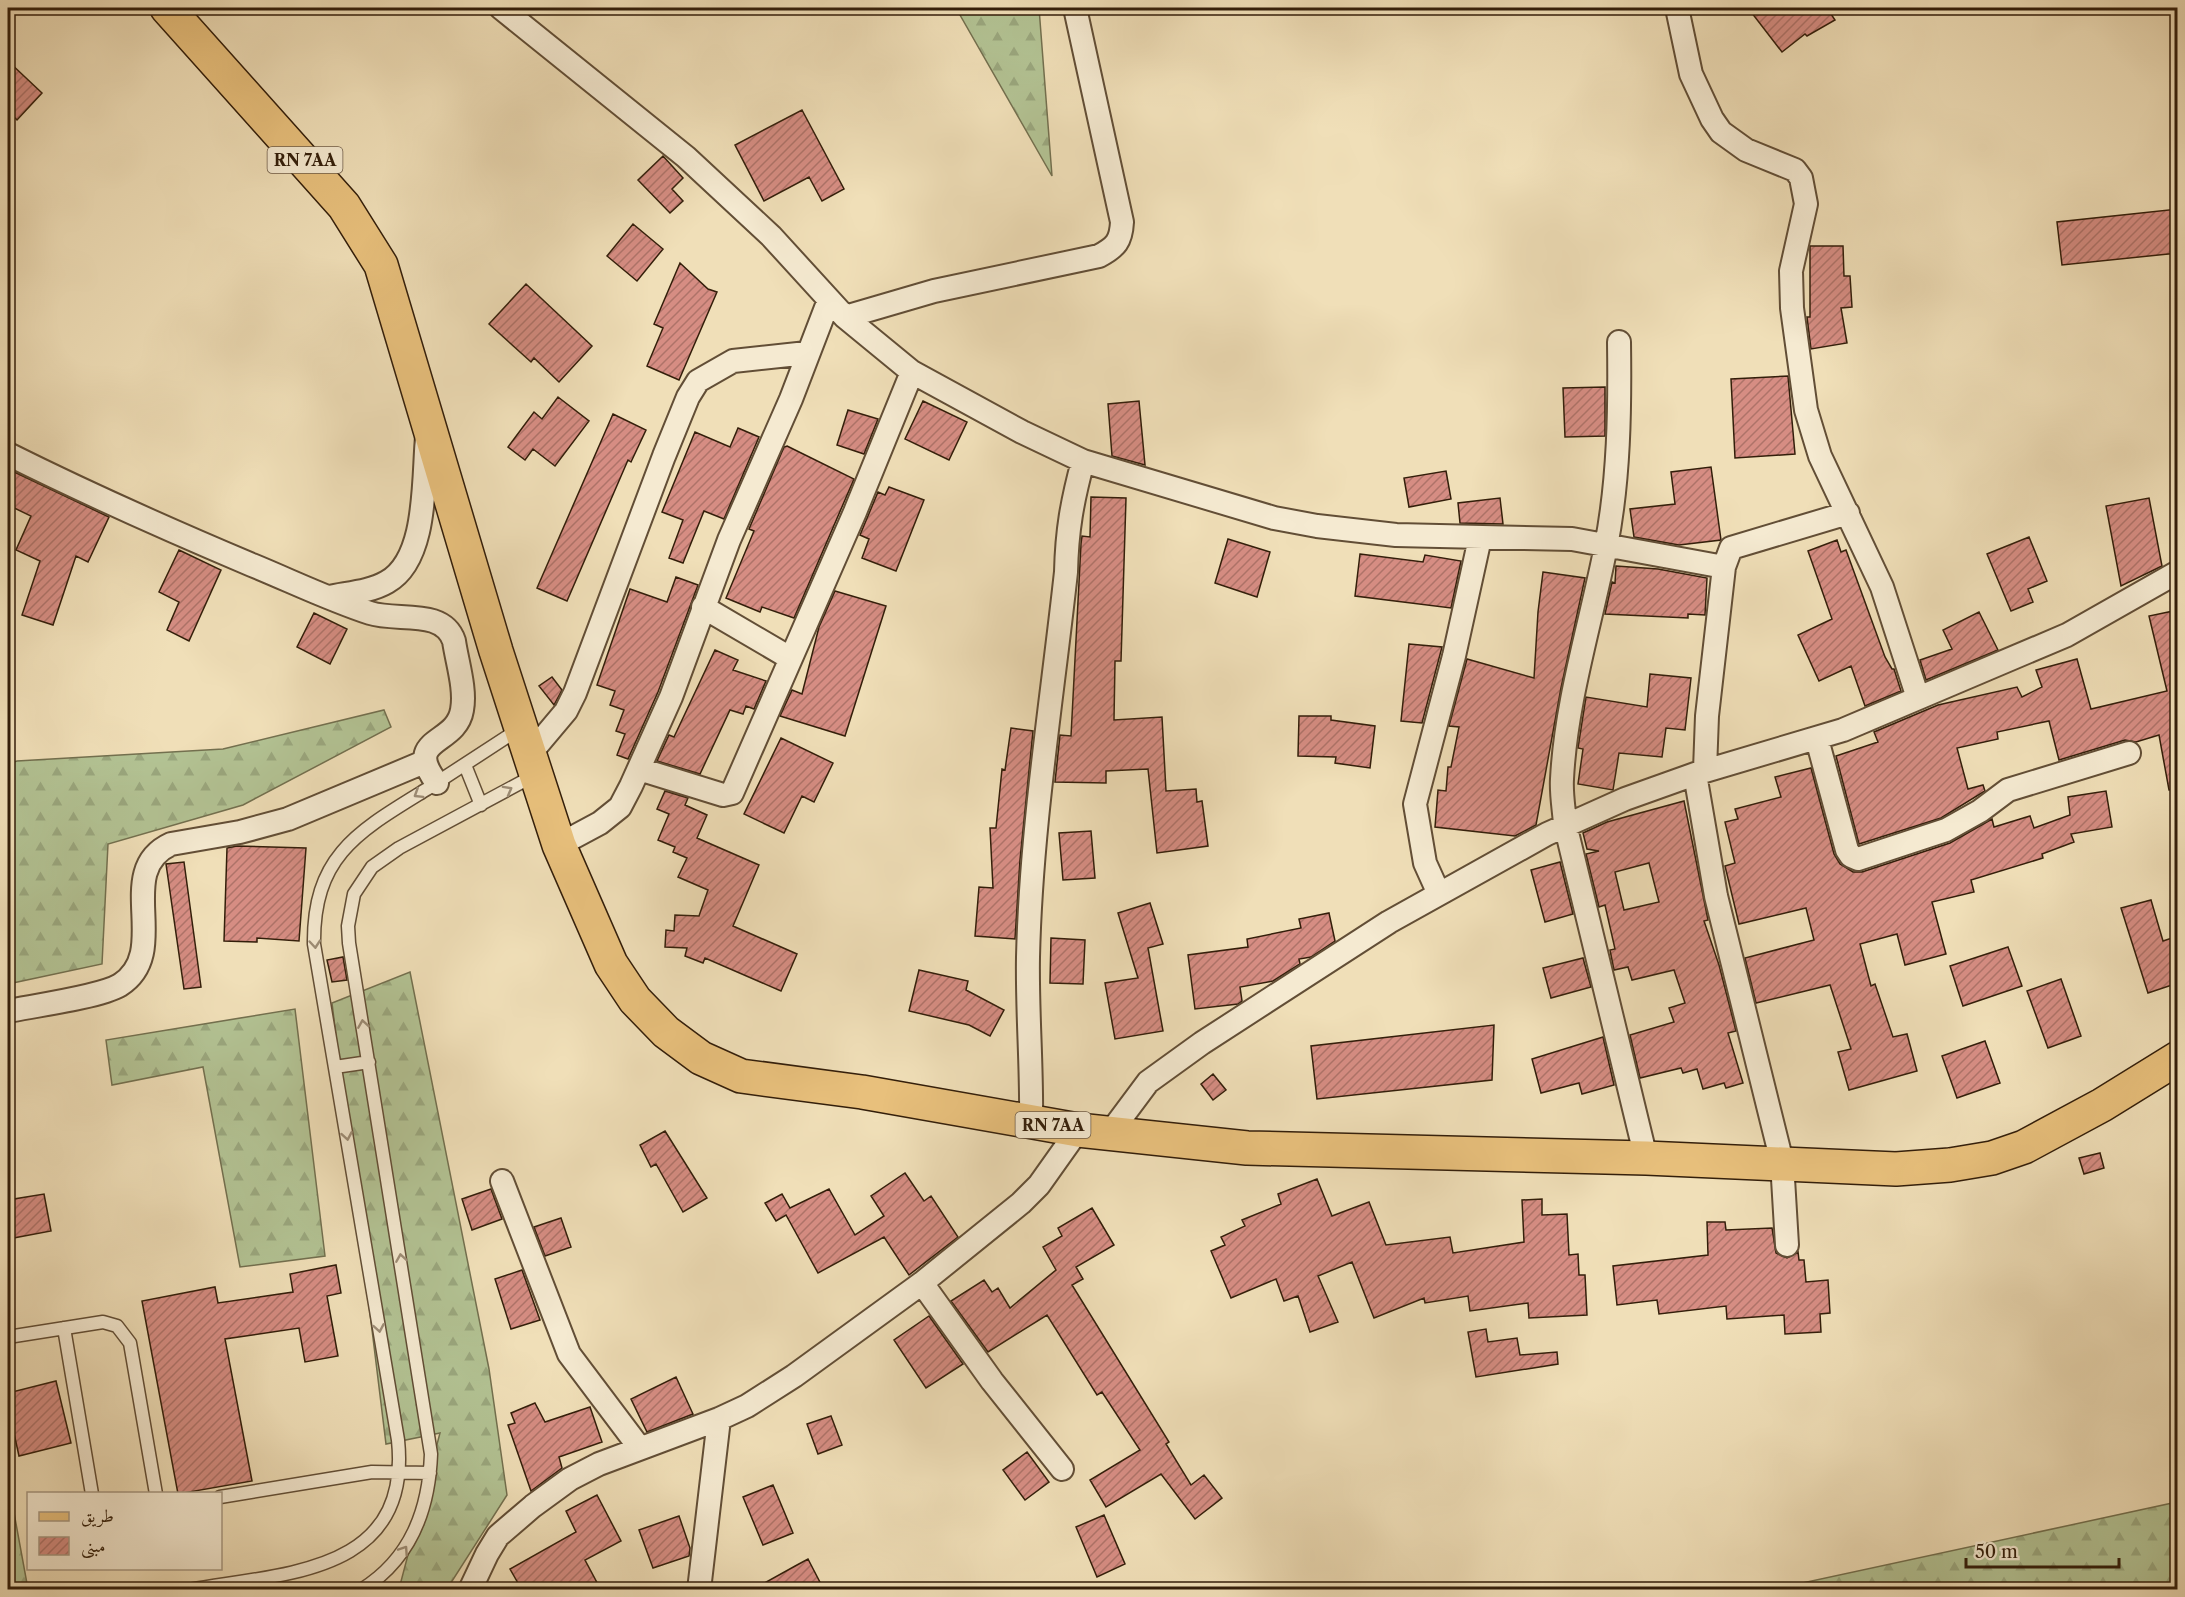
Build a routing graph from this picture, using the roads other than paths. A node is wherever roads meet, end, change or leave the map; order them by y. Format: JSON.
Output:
{"nodes":[{"id":1,"x":166,"y":8,"type":"edge"},
{"id":2,"x":501,"y":8,"type":"edge"},
{"id":3,"x":1075,"y":8,"type":"edge"},
{"id":4,"x":1677,"y":8,"type":"edge"},
{"id":5,"x":829,"y":300,"type":"junction"},
{"id":6,"x":845,"y":317,"type":"junction"},
{"id":7,"x":1619,"y":342,"type":"dead end"},
{"id":8,"x":807,"y":353,"type":"junction"},
{"id":9,"x":912,"y":372,"type":"junction"},
{"id":10,"x":429,"y":420,"type":"junction"},
{"id":11,"x":8,"y":454,"type":"edge"},
{"id":12,"x":1083,"y":461,"type":"junction"},
{"id":13,"x":1848,"y":513,"type":"junction"},
{"id":14,"x":1480,"y":538,"type":"junction"},
{"id":15,"x":1606,"y":544,"type":"junction"},
{"id":16,"x":1725,"y":567,"type":"junction"},
{"id":17,"x":2178,"y":572,"type":"edge"},
{"id":18,"x":329,"y":597,"type":"junction"},
{"id":19,"x":703,"y":607,"type":"junction"},
{"id":20,"x":790,"y":658,"type":"junction"},
{"id":21,"x":1918,"y":698,"type":"junction"},
{"id":22,"x":1817,"y":739,"type":"junction"},
{"id":23,"x":528,"y":753,"type":"junction"},
{"id":24,"x":2129,"y":753,"type":"dead end"},
{"id":25,"x":424,"y":762,"type":"junction"},
{"id":26,"x":465,"y":765,"type":"junction"},
{"id":27,"x":639,"y":768,"type":"junction"},
{"id":28,"x":1700,"y":772,"type":"junction"},
{"id":29,"x":436,"y":783,"type":"junction"},
{"id":30,"x":481,"y":805,"type":"junction"},
{"id":31,"x":1565,"y":824,"type":"junction"},
{"id":32,"x":559,"y":845,"type":"junction"},
{"id":33,"x":1425,"y":863,"type":"junction"},
{"id":34,"x":1464,"y":881,"type":"junction"},
{"id":35,"x":1439,"y":894,"type":"junction"},
{"id":36,"x":1414,"y":907,"type":"junction"},
{"id":37,"x":8,"y":1011,"type":"edge"},
{"id":38,"x":2178,"y":1058,"type":"edge"},
{"id":39,"x":369,"y":1062,"type":"junction"},
{"id":40,"x":335,"y":1067,"type":"junction"},
{"id":41,"x":1031,"y":1121,"type":"junction"},
{"id":42,"x":1094,"y":1132,"type":"junction"},
{"id":43,"x":1646,"y":1158,"type":"junction"},
{"id":44,"x":1782,"y":1162,"type":"junction"},
{"id":45,"x":502,"y":1181,"type":"dead end"},
{"id":46,"x":1787,"y":1245,"type":"dead end"},
{"id":47,"x":922,"y":1283,"type":"junction"},
{"id":48,"x":64,"y":1328,"type":"junction"},
{"id":49,"x":8,"y":1337,"type":"edge"},
{"id":50,"x":719,"y":1419,"type":"junction"},
{"id":51,"x":639,"y":1447,"type":"junction"},
{"id":52,"x":1062,"y":1468,"type":"dead end"},
{"id":53,"x":399,"y":1472,"type":"junction"},
{"id":54,"x":430,"y":1473,"type":"junction"},
{"id":55,"x":92,"y":1492,"type":"edge"},
{"id":56,"x":156,"y":1492,"type":"edge"},
{"id":57,"x":222,"y":1497,"type":"edge"},
{"id":58,"x":189,"y":1590,"type":"edge"},
{"id":59,"x":361,"y":1590,"type":"edge"},
{"id":60,"x":470,"y":1590,"type":"edge"},
{"id":61,"x":699,"y":1590,"type":"edge"}],
"edges":[{"from":1,"to":10,"type":"main road","number":"RN 7AA"},
{"from":2,"to":5,"type":"street"},
{"from":3,"to":6,"type":"street"},
{"from":4,"to":13,"type":"street"},
{"from":5,"to":6,"type":"street"},
{"from":5,"to":8,"type":"street"},
{"from":6,"to":9,"type":"street"},
{"from":7,"to":15,"type":"street"},
{"from":8,"to":19,"type":"street"},
{"from":8,"to":23,"type":"street"},
{"from":9,"to":12,"type":"street"},
{"from":9,"to":20,"type":"street"},
{"from":10,"to":18,"type":"street"},
{"from":10,"to":23,"type":"main road","number":"RN 7AA"},
{"from":11,"to":18,"type":"street"},
{"from":12,"to":14,"type":"street"},
{"from":12,"to":41,"type":"street"},
{"from":13,"to":16,"type":"street"},
{"from":13,"to":21,"type":"street"},
{"from":14,"to":15,"type":"street"},
{"from":14,"to":33,"type":"street"},
{"from":15,"to":16,"type":"street"},
{"from":15,"to":31,"type":"street"},
{"from":16,"to":28,"type":"street"},
{"from":17,"to":21,"type":"street"},
{"from":18,"to":25,"type":"street"},
{"from":19,"to":20,"type":"street"},
{"from":19,"to":27,"type":"street"},
{"from":20,"to":27,"type":"street"},
{"from":21,"to":22,"type":"street"},
{"from":22,"to":24,"type":"street"},
{"from":22,"to":28,"type":"street"},
{"from":23,"to":26,"type":"lane"},
{"from":30,"to":23,"type":"lane","one_way":true},
{"from":23,"to":32,"type":"main road","number":"RN 7AA"},
{"from":25,"to":29,"type":"street"},
{"from":25,"to":37,"type":"street"},
{"from":26,"to":29,"type":"lane"},
{"from":26,"to":30,"type":"lane"},
{"from":27,"to":32,"type":"street"},
{"from":28,"to":31,"type":"street"},
{"from":28,"to":44,"type":"street"},
{"from":29,"to":40,"type":"lane","one_way":true},
{"from":39,"to":30,"type":"lane","one_way":true},
{"from":31,"to":34,"type":"street"},
{"from":31,"to":43,"type":"street"},
{"from":32,"to":41,"type":"main road","number":"RN 7AA"},
{"from":33,"to":34,"type":"street"},
{"from":33,"to":35,"type":"street"},
{"from":33,"to":36,"type":"street"},
{"from":34,"to":35,"type":"street"},
{"from":35,"to":36,"type":"street"},
{"from":36,"to":42,"type":"street"},
{"from":38,"to":44,"type":"main road","number":"RN 7AA"},
{"from":39,"to":40,"type":"lane"},
{"from":54,"to":39,"type":"lane","one_way":true},
{"from":40,"to":53,"type":"lane","one_way":true},
{"from":41,"to":42,"type":"main road","number":"RN 7AA"},
{"from":42,"to":43,"type":"main road","number":"RN 7AA"},
{"from":42,"to":47,"type":"street"},
{"from":43,"to":44,"type":"main road","number":"RN 7AA"},
{"from":44,"to":46,"type":"street"},
{"from":45,"to":51,"type":"street"},
{"from":47,"to":50,"type":"street"},
{"from":47,"to":52,"type":"street"},
{"from":48,"to":49,"type":"lane"},
{"from":48,"to":55,"type":"lane"},
{"from":48,"to":56,"type":"lane"},
{"from":50,"to":51,"type":"street"},
{"from":50,"to":61,"type":"street"},
{"from":51,"to":60,"type":"street"},
{"from":53,"to":54,"type":"lane"},
{"from":53,"to":57,"type":"lane"},
{"from":53,"to":58,"type":"lane"},
{"from":59,"to":54,"type":"lane","one_way":true}]}
